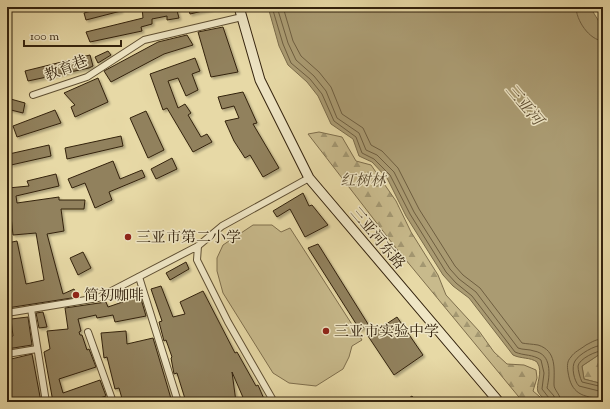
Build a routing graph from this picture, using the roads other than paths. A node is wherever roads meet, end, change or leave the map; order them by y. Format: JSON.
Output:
{"nodes":[{"id":1,"x":239,"y":7,"type":"edge"},
{"id":2,"x":242,"y":17,"type":"junction"},
{"id":3,"x":34,"y":95,"type":"dead end"},
{"id":4,"x":309,"y":178,"type":"junction"},
{"id":5,"x":198,"y":246,"type":"junction"},
{"id":6,"x":140,"y":277,"type":"junction"},
{"id":7,"x":31,"y":309,"type":"junction"},
{"id":8,"x":7,"y":313,"type":"edge"},
{"id":9,"x":88,"y":332,"type":"dead end"},
{"id":10,"x":37,"y":349,"type":"junction"},
{"id":11,"x":7,"y":354,"type":"edge"},
{"id":12,"x":46,"y":402,"type":"edge"},
{"id":13,"x":113,"y":402,"type":"edge"},
{"id":14,"x":178,"y":402,"type":"edge"},
{"id":15,"x":274,"y":402,"type":"edge"},
{"id":16,"x":499,"y":402,"type":"edge"}],
"edges":[{"from":1,"to":2,"type":"street","name":"三亚河东路"},
{"from":2,"to":3,"type":"street","name":"教育巷"},
{"from":2,"to":4,"type":"street","name":"三亚河东路"},
{"from":4,"to":5,"type":"street"},
{"from":4,"to":16,"type":"street","name":"三亚河东路"},
{"from":5,"to":6,"type":"street"},
{"from":5,"to":15,"type":"street"},
{"from":6,"to":7,"type":"street"},
{"from":6,"to":14,"type":"street"},
{"from":7,"to":8,"type":"street"},
{"from":7,"to":10,"type":"street"},
{"from":9,"to":13,"type":"street"},
{"from":10,"to":11,"type":"street"},
{"from":10,"to":12,"type":"street"}]}
